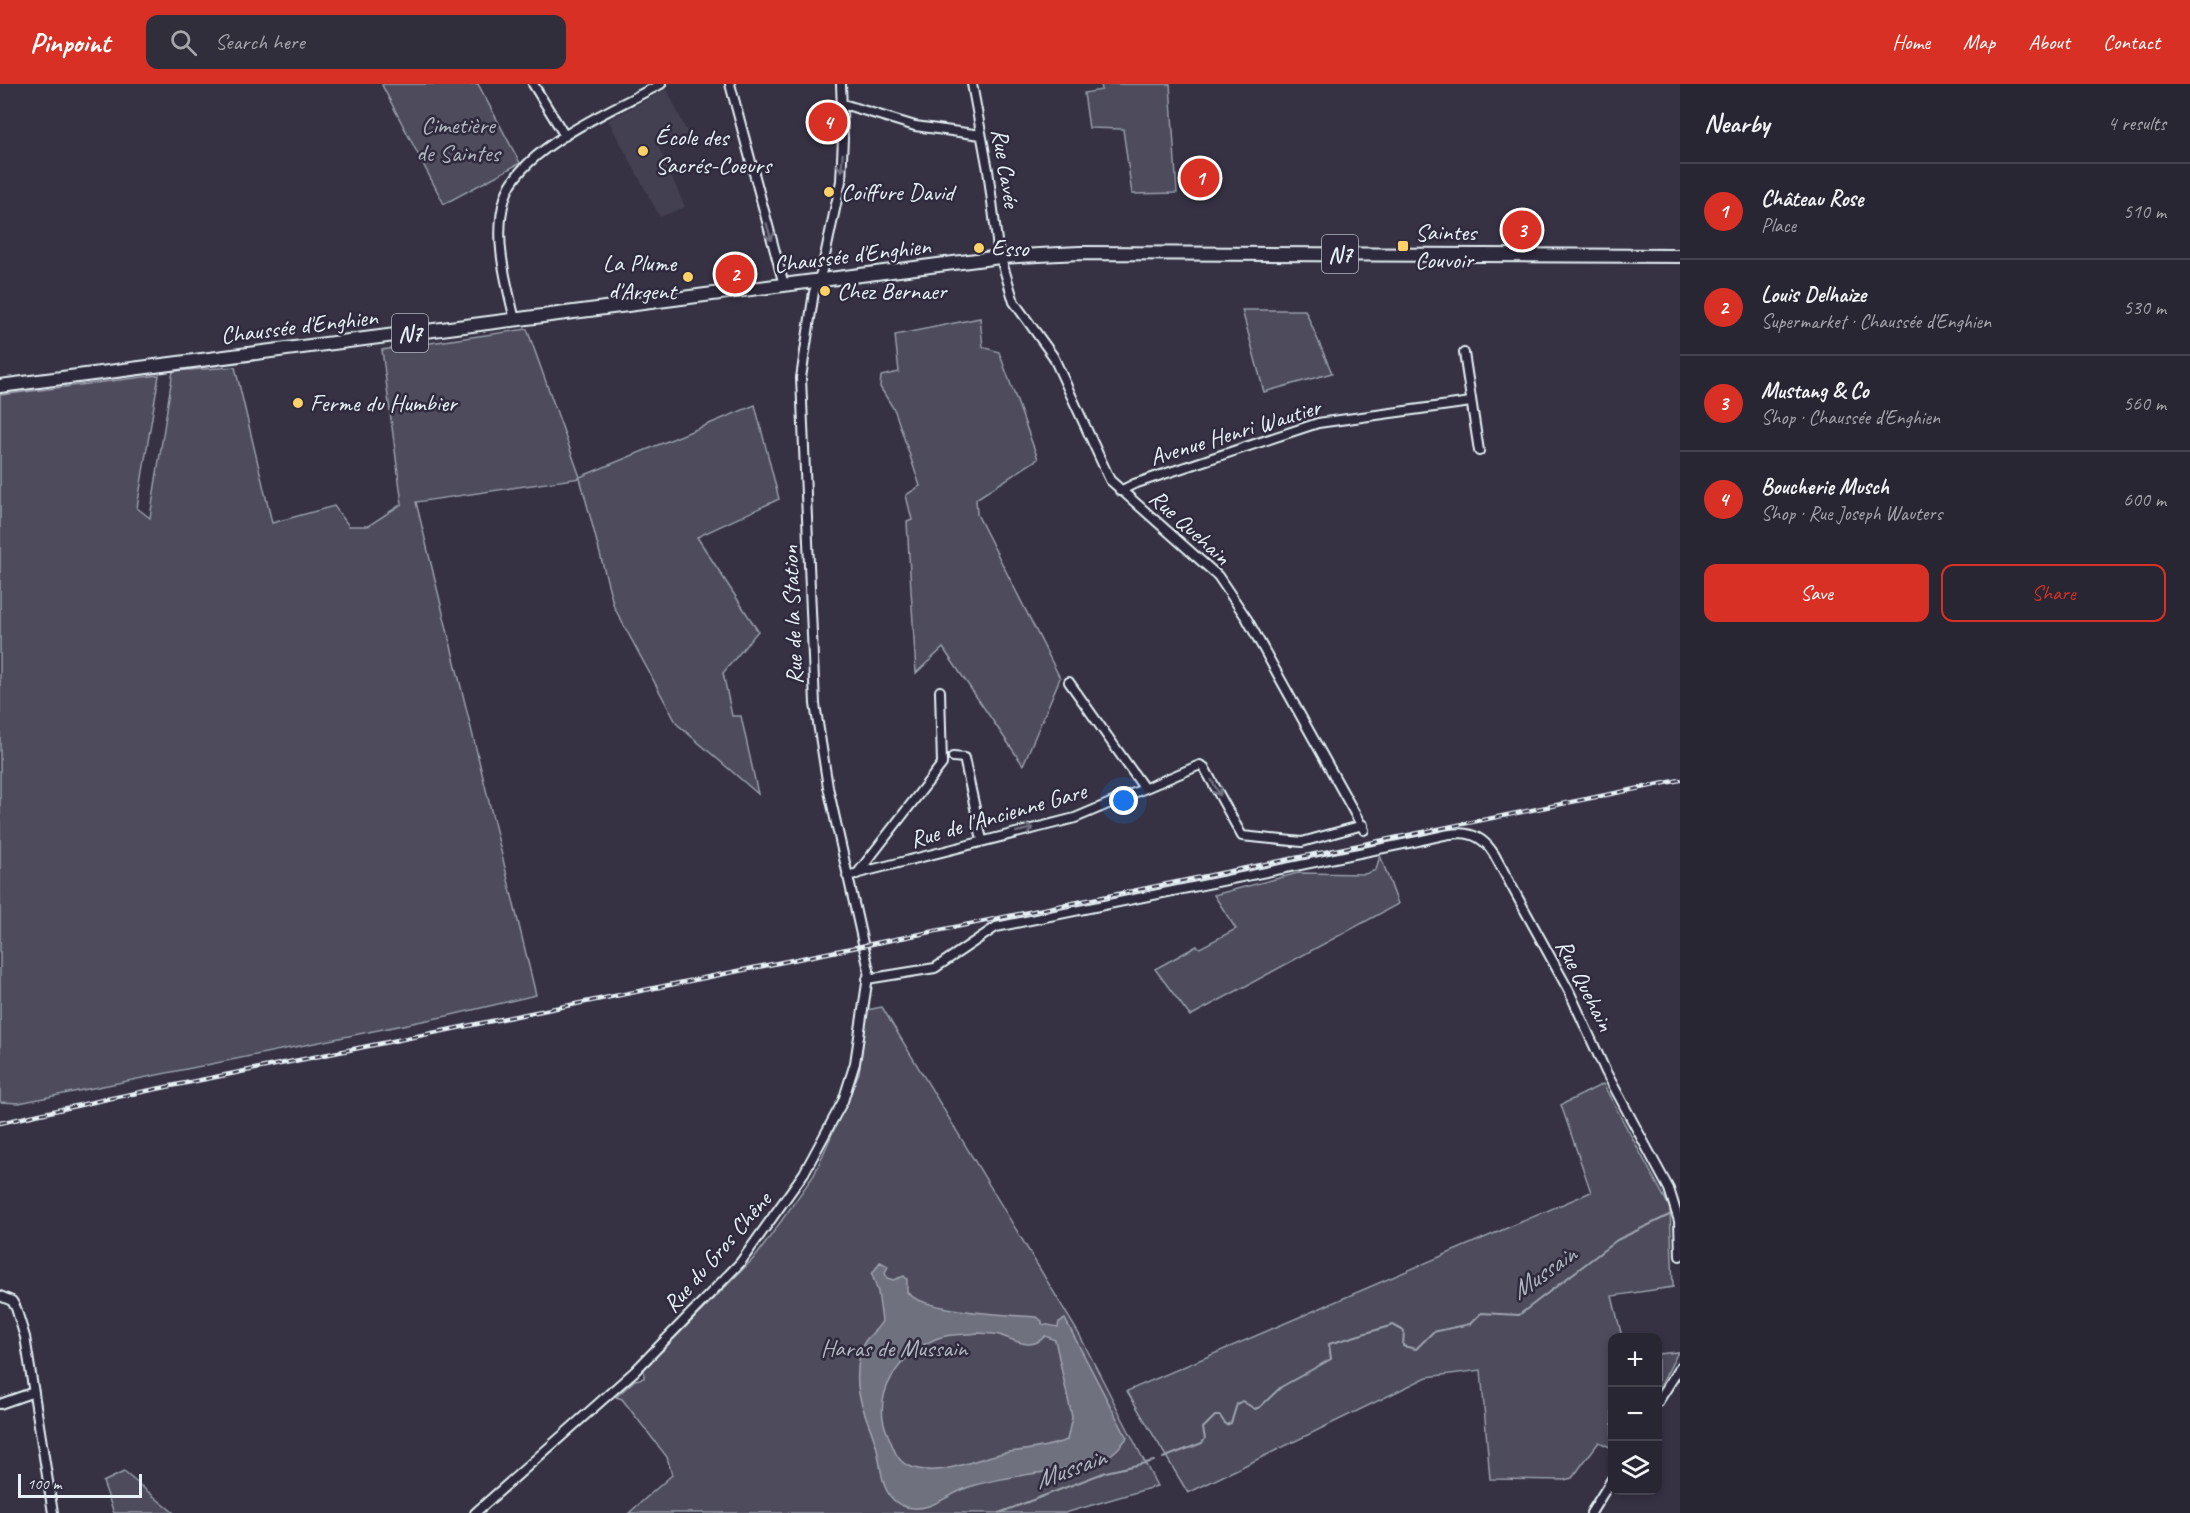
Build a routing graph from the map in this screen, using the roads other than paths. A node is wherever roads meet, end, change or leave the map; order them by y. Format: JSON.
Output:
{"nodes":[{"id":1,"x":533,"y":84,"type":"edge"},
{"id":2,"x":662,"y":84,"type":"edge"},
{"id":3,"x":730,"y":84,"type":"edge"},
{"id":4,"x":842,"y":84,"type":"edge"},
{"id":5,"x":972,"y":84,"type":"edge"},
{"id":6,"x":843,"y":105,"type":"junction"},
{"id":7,"x":981,"y":135,"type":"junction"},
{"id":8,"x":565,"y":136,"type":"junction"},
{"id":9,"x":1680,"y":256,"type":"edge"},
{"id":10,"x":1000,"y":257,"type":"junction"},
{"id":11,"x":820,"y":281,"type":"junction"},
{"id":12,"x":784,"y":285,"type":"junction"},
{"id":13,"x":515,"y":320,"type":"junction"},
{"id":14,"x":1464,"y":353,"type":"dead end"},
{"id":15,"x":0,"y":386,"type":"edge"},
{"id":16,"x":1471,"y":402,"type":"junction"},
{"id":17,"x":1479,"y":451,"type":"dead end"},
{"id":18,"x":1120,"y":492,"type":"junction"},
{"id":19,"x":1069,"y":682,"type":"dead end"},
{"id":20,"x":940,"y":692,"type":"dead end"},
{"id":21,"x":953,"y":757,"type":"dead end"},
{"id":22,"x":1144,"y":788,"type":"junction"},
{"id":23,"x":1363,"y":828,"type":"joint"},
{"id":24,"x":982,"y":840,"type":"junction"},
{"id":25,"x":857,"y":875,"type":"junction"},
{"id":26,"x":847,"y":876,"type":"junction"},
{"id":27,"x":864,"y":945,"type":"joint"},
{"id":28,"x":867,"y":979,"type":"junction"},
{"id":29,"x":1680,"y":1256,"type":"edge"},
{"id":30,"x":0,"y":1296,"type":"edge"},
{"id":31,"x":1680,"y":1367,"type":"edge"},
{"id":32,"x":33,"y":1392,"type":"junction"},
{"id":33,"x":1662,"y":1396,"type":"edge"},
{"id":34,"x":0,"y":1404,"type":"edge"},
{"id":35,"x":1608,"y":1485,"type":"edge"},
{"id":36,"x":54,"y":1513,"type":"edge"},
{"id":37,"x":475,"y":1513,"type":"edge"},
{"id":38,"x":1591,"y":1513,"type":"edge"}],
"edges":[{"from":1,"to":8,"type":"street"},
{"from":2,"to":8,"type":"street"},
{"from":3,"to":12,"type":"street","one_way":true},
{"from":4,"to":6,"type":"street","name":"Rue de la Station"},
{"from":5,"to":7,"type":"street","name":"Rue Cavée"},
{"from":6,"to":7,"type":"street"},
{"from":6,"to":11,"type":"street","name":"Rue de la Station","one_way":true},
{"from":7,"to":10,"type":"street","name":"Rue Cavée"},
{"from":8,"to":13,"type":"street"},
{"from":9,"to":10,"type":"main road","name":"Chaussée d'Enghien","number":"N7"},
{"from":10,"to":11,"type":"main road","name":"Chaussée d'Enghien","number":"N7"},
{"from":10,"to":18,"type":"street","name":"Rue Quehain"},
{"from":11,"to":12,"type":"main road","name":"Chaussée d'Enghien","number":"N7"},
{"from":11,"to":26,"type":"street","name":"Rue de la Station"},
{"from":12,"to":13,"type":"main road","name":"Chaussée d'Enghien","number":"N7"},
{"from":13,"to":15,"type":"main road","name":"Chaussée d'Enghien","number":"N7"},
{"from":14,"to":16,"type":"street"},
{"from":16,"to":17,"type":"street"},
{"from":16,"to":18,"type":"street","name":"Avenue Henri Wautier"},
{"from":18,"to":23,"type":"street","name":"Rue Quehain"},
{"from":19,"to":22,"type":"street"},
{"from":20,"to":25,"type":"street"},
{"from":21,"to":24,"type":"street"},
{"from":22,"to":23,"type":"street","name":"Rue de l'Ancienne Gare","one_way":true},
{"from":24,"to":22,"type":"street","name":"Rue de l'Ancienne Gare","one_way":true},
{"from":24,"to":25,"type":"street","name":"Rue de l'Ancienne Gare"},
{"from":25,"to":26,"type":"street","name":"Rue de l'Ancienne Gare"},
{"from":26,"to":27,"type":"street","name":"Rue de la Station"},
{"from":27,"to":28,"type":"street","name":"Rue du Gros Chêne"},
{"from":28,"to":29,"type":"street","name":"Rue Quehain"},
{"from":28,"to":37,"type":"street","name":"Rue du Gros Chêne"},
{"from":30,"to":32,"type":"street"},
{"from":31,"to":33,"type":"street"},
{"from":32,"to":34,"type":"street"},
{"from":32,"to":36,"type":"street"},
{"from":35,"to":38,"type":"street"}]}
